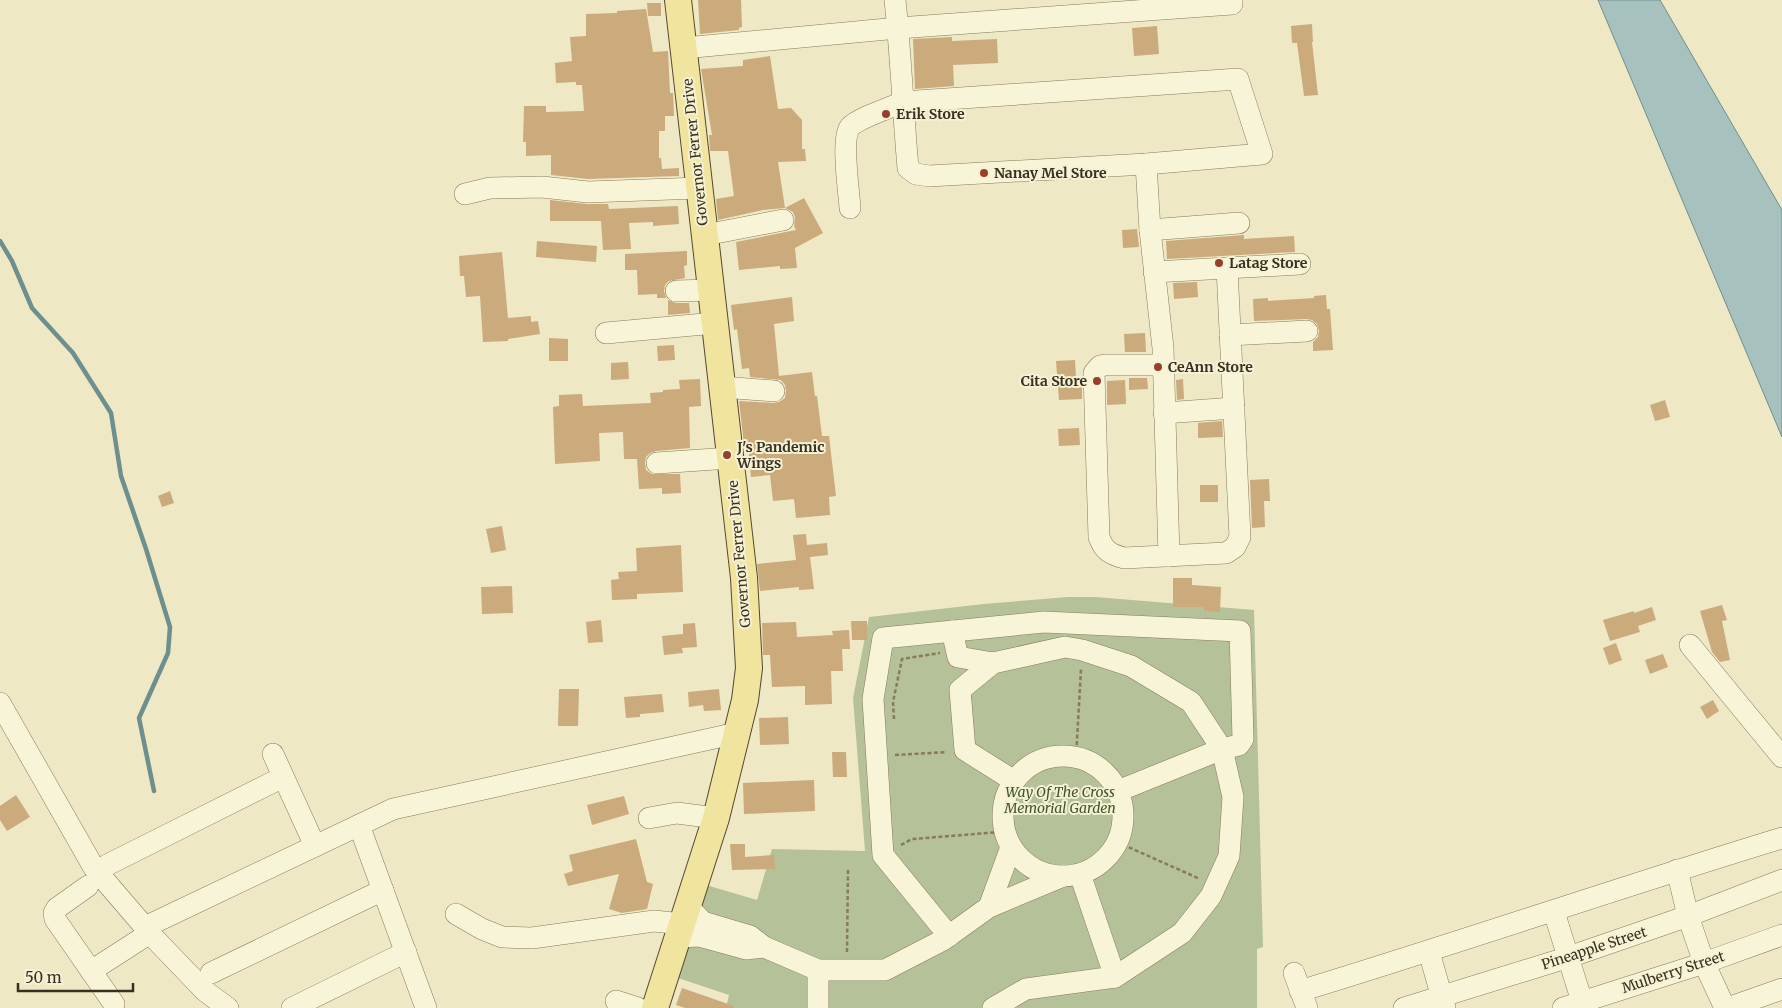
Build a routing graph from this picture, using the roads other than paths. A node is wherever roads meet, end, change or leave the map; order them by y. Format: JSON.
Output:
{"nodes":[{"id":1,"x":678,"y":0,"type":"edge"},
{"id":2,"x":896,"y":0,"type":"edge"},
{"id":3,"x":1232,"y":0,"type":"edge"},
{"id":4,"x":898,"y":28,"type":"junction"},
{"id":5,"x":684,"y":48,"type":"junction"},
{"id":6,"x":902,"y":102,"type":"junction"},
{"id":7,"x":1146,"y":164,"type":"junction"},
{"id":8,"x":699,"y":188,"type":"junction"},
{"id":9,"x":465,"y":194,"type":"dead end"},
{"id":10,"x":850,"y":208,"type":"dead end"},
{"id":11,"x":783,"y":220,"type":"dead end"},
{"id":12,"x":1239,"y":223,"type":"dead end"},
{"id":13,"x":1150,"y":230,"type":"junction"},
{"id":14,"x":705,"y":234,"type":"junction"},
{"id":15,"x":1300,"y":264,"type":"dead end"},
{"id":16,"x":1227,"y":268,"type":"junction"},
{"id":17,"x":1154,"y":272,"type":"junction"},
{"id":18,"x":710,"y":290,"type":"junction"},
{"id":19,"x":676,"y":291,"type":"dead end"},
{"id":20,"x":715,"y":323,"type":"junction"},
{"id":21,"x":1307,"y":331,"type":"dead end"},
{"id":22,"x":606,"y":333,"type":"dead end"},
{"id":23,"x":1230,"y":335,"type":"junction"},
{"id":24,"x":1163,"y":365,"type":"junction"},
{"id":25,"x":722,"y":386,"type":"junction"},
{"id":26,"x":774,"y":391,"type":"dead end"},
{"id":27,"x":1234,"y":408,"type":"junction"},
{"id":28,"x":1164,"y":413,"type":"junction"},
{"id":29,"x":730,"y":458,"type":"junction"},
{"id":30,"x":657,"y":464,"type":"dead end"},
{"id":31,"x":1169,"y":556,"type":"junction"},
{"id":32,"x":1690,"y":645,"type":"dead end"},
{"id":33,"x":955,"y":646,"type":"junction"},
{"id":34,"x":993,"y":663,"type":"junction"},
{"id":35,"x":960,"y":690,"type":"junction"},
{"id":36,"x":0,"y":703,"type":"edge"},
{"id":37,"x":737,"y":733,"type":"junction"},
{"id":38,"x":1222,"y":749,"type":"junction"},
{"id":39,"x":272,"y":754,"type":"dead end"},
{"id":40,"x":1782,"y":757,"type":"edge"},
{"id":41,"x":283,"y":777,"type":"junction"},
{"id":42,"x":1014,"y":781,"type":"junction"},
{"id":43,"x":1118,"y":791,"type":"junction"},
{"id":44,"x":649,"y":818,"type":"dead end"},
{"id":45,"x":716,"y":818,"type":"junction"},
{"id":46,"x":359,"y":825,"type":"junction"},
{"id":47,"x":1782,"y":838,"type":"edge"},
{"id":48,"x":1008,"y":840,"type":"junction"},
{"id":49,"x":315,"y":846,"type":"junction"},
{"id":50,"x":107,"y":865,"type":"dead end"},
{"id":51,"x":1677,"y":870,"type":"junction"},
{"id":52,"x":1072,"y":875,"type":"junction"},
{"id":53,"x":1782,"y":880,"type":"edge"},
{"id":54,"x":88,"y":886,"type":"dead end"},
{"id":55,"x":382,"y":890,"type":"junction"},
{"id":56,"x":989,"y":907,"type":"junction"},
{"id":57,"x":1554,"y":912,"type":"junction"},
{"id":58,"x":456,"y":914,"type":"dead end"},
{"id":59,"x":1688,"y":916,"type":"junction"},
{"id":60,"x":683,"y":923,"type":"junction"},
{"id":61,"x":148,"y":930,"type":"junction"},
{"id":62,"x":1782,"y":935,"type":"edge"},
{"id":63,"x":949,"y":936,"type":"junction"},
{"id":64,"x":764,"y":947,"type":"junction"},
{"id":65,"x":406,"y":952,"type":"junction"},
{"id":66,"x":1429,"y":952,"type":"junction"},
{"id":67,"x":1569,"y":957,"type":"junction"},
{"id":68,"x":1704,"y":962,"type":"junction"},
{"id":69,"x":818,"y":970,"type":"junction"},
{"id":70,"x":91,"y":971,"type":"junction"},
{"id":71,"x":211,"y":974,"type":"dead end"},
{"id":72,"x":1115,"y":977,"type":"junction"},
{"id":73,"x":1782,"y":989,"type":"edge"},
{"id":74,"x":1300,"y":991,"type":"edge"},
{"id":75,"x":616,"y":1001,"type":"dead end"},
{"id":76,"x":1443,"y":1002,"type":"edge"},
{"id":77,"x":114,"y":1004,"type":"dead end"},
{"id":78,"x":1576,"y":1006,"type":"edge"},
{"id":79,"x":228,"y":1008,"type":"edge"},
{"id":80,"x":292,"y":1008,"type":"edge"},
{"id":81,"x":426,"y":1008,"type":"edge"},
{"id":82,"x":638,"y":1008,"type":"edge"},
{"id":83,"x":656,"y":1008,"type":"edge"},
{"id":84,"x":818,"y":1008,"type":"edge"},
{"id":85,"x":994,"y":1008,"type":"edge"},
{"id":86,"x":1404,"y":1008,"type":"edge"},
{"id":87,"x":1726,"y":1008,"type":"edge"}],
"edges":[{"from":1,"to":5,"type":"main road","name":"Governor Ferrer Drive"},
{"from":2,"to":4,"type":"street"},
{"from":3,"to":4,"type":"street"},
{"from":4,"to":5,"type":"street"},
{"from":4,"to":6,"type":"street"},
{"from":5,"to":8,"type":"main road","name":"Governor Ferrer Drive"},
{"from":6,"to":7,"type":"street"},
{"from":6,"to":7,"type":"street"},
{"from":6,"to":10,"type":"street"},
{"from":7,"to":13,"type":"street"},
{"from":8,"to":9,"type":"street"},
{"from":8,"to":14,"type":"main road","name":"Governor Ferrer Drive"},
{"from":11,"to":14,"type":"street"},
{"from":12,"to":13,"type":"street"},
{"from":13,"to":17,"type":"street"},
{"from":14,"to":18,"type":"main road","name":"Governor Ferrer Drive"},
{"from":15,"to":16,"type":"street"},
{"from":16,"to":17,"type":"street"},
{"from":16,"to":23,"type":"street"},
{"from":17,"to":24,"type":"street"},
{"from":18,"to":19,"type":"street"},
{"from":18,"to":20,"type":"main road","name":"Governor Ferrer Drive"},
{"from":20,"to":22,"type":"street"},
{"from":20,"to":25,"type":"main road","name":"Governor Ferrer Drive"},
{"from":21,"to":23,"type":"street"},
{"from":23,"to":27,"type":"street"},
{"from":24,"to":28,"type":"street"},
{"from":24,"to":31,"type":"street"},
{"from":25,"to":26,"type":"street"},
{"from":25,"to":29,"type":"main road","name":"Governor Ferrer Drive"},
{"from":27,"to":28,"type":"street"},
{"from":27,"to":31,"type":"street"},
{"from":28,"to":31,"type":"street"},
{"from":29,"to":30,"type":"street"},
{"from":29,"to":37,"type":"main road","name":"Governor Ferrer Drive"},
{"from":32,"to":40,"type":"street"},
{"from":33,"to":34,"type":"street"},
{"from":33,"to":35,"type":"street"},
{"from":33,"to":38,"type":"street"},
{"from":33,"to":63,"type":"street"},
{"from":34,"to":35,"type":"street"},
{"from":34,"to":38,"type":"street"},
{"from":35,"to":42,"type":"street"},
{"from":36,"to":61,"type":"street"},
{"from":37,"to":45,"type":"main road","name":"Governor Ferrer Drive"},
{"from":37,"to":46,"type":"street"},
{"from":38,"to":43,"type":"street"},
{"from":38,"to":72,"type":"street"},
{"from":39,"to":41,"type":"street"},
{"from":41,"to":49,"type":"street"},
{"from":41,"to":50,"type":"street"},
{"from":42,"to":43,"type":"street"},
{"from":42,"to":48,"type":"street"},
{"from":43,"to":52,"type":"street"},
{"from":44,"to":45,"type":"street"},
{"from":45,"to":60,"type":"main road","name":"Governor Ferrer Drive"},
{"from":46,"to":49,"type":"street"},
{"from":46,"to":55,"type":"street"},
{"from":47,"to":51,"type":"street"},
{"from":48,"to":52,"type":"street"},
{"from":48,"to":56,"type":"street"},
{"from":49,"to":61,"type":"street"},
{"from":51,"to":57,"type":"street"},
{"from":51,"to":59,"type":"street"},
{"from":52,"to":56,"type":"street"},
{"from":52,"to":72,"type":"street"},
{"from":53,"to":59,"type":"street","name":"Pineapple Street"},
{"from":54,"to":70,"type":"street"},
{"from":55,"to":65,"type":"street"},
{"from":55,"to":71,"type":"street"},
{"from":56,"to":63,"type":"street"},
{"from":57,"to":66,"type":"street"},
{"from":57,"to":67,"type":"street"},
{"from":58,"to":60,"type":"street"},
{"from":59,"to":67,"type":"street","name":"Pineapple Street"},
{"from":59,"to":68,"type":"street"},
{"from":60,"to":64,"type":"street"},
{"from":60,"to":64,"type":"street"},
{"from":60,"to":83,"type":"main road","name":"Governor Ferrer Drive"},
{"from":61,"to":70,"type":"street"},
{"from":61,"to":79,"type":"street"},
{"from":62,"to":68,"type":"street","name":"Mulberry Street"},
{"from":63,"to":69,"type":"street"},
{"from":64,"to":69,"type":"street"},
{"from":65,"to":80,"type":"street"},
{"from":65,"to":81,"type":"street"},
{"from":66,"to":74,"type":"street"},
{"from":66,"to":76,"type":"street"},
{"from":67,"to":76,"type":"street","name":"Pineapple Street"},
{"from":67,"to":78,"type":"street"},
{"from":68,"to":78,"type":"street","name":"Mulberry Street"},
{"from":68,"to":87,"type":"street"},
{"from":69,"to":84,"type":"street"},
{"from":70,"to":77,"type":"street"},
{"from":72,"to":85,"type":"street"},
{"from":73,"to":87,"type":"street"},
{"from":75,"to":82,"type":"street"},
{"from":76,"to":86,"type":"street","name":"Pineapple Street"}]}
